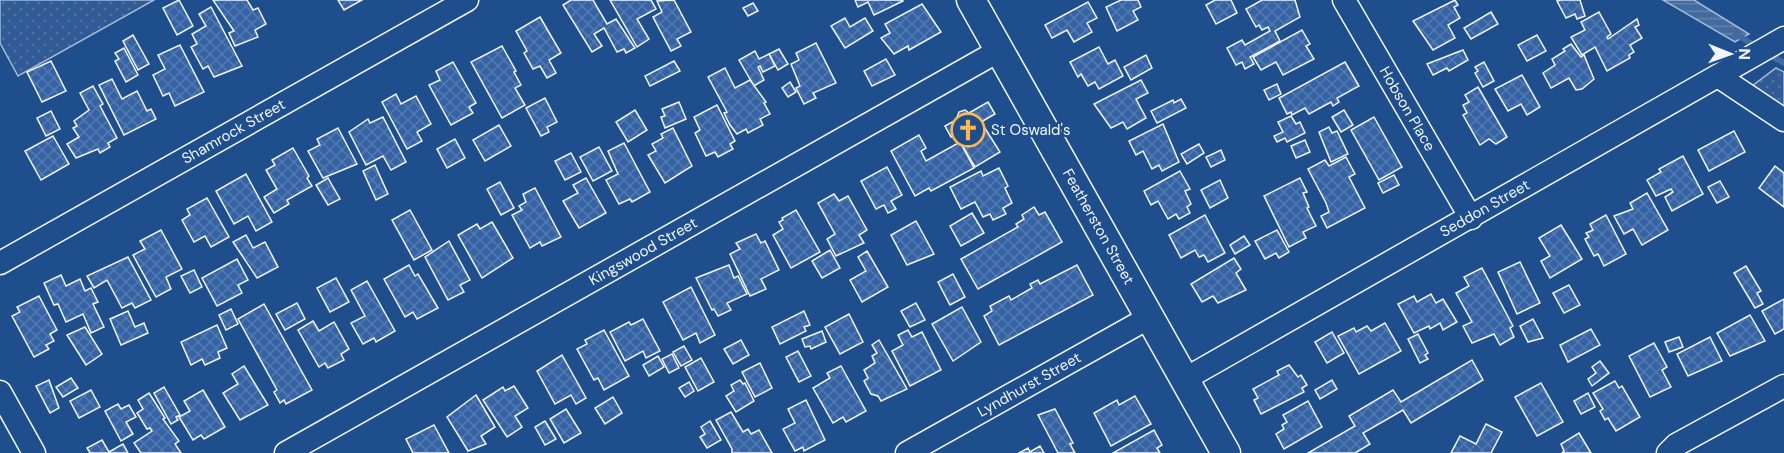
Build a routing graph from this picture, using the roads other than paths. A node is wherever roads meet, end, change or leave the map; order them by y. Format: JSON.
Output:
{"nodes":[{"id":1,"x":467,"y":0,"type":"edge"},
{"id":2,"x":971,"y":0,"type":"edge"},
{"id":3,"x":1344,"y":0,"type":"edge"},
{"id":4,"x":1779,"y":40,"type":"edge"},
{"id":5,"x":999,"y":50,"type":"junction"},
{"id":6,"x":1718,"y":76,"type":"junction"},
{"id":7,"x":1784,"y":120,"type":"edge"},
{"id":8,"x":1471,"y":218,"type":"junction"},
{"id":9,"x":0,"y":263,"type":"edge"},
{"id":10,"x":1150,"y":317,"type":"junction"},
{"id":11,"x":1185,"y":379,"type":"junction"},
{"id":12,"x":1784,"y":386,"type":"edge"},
{"id":13,"x":0,"y":392,"type":"edge"},
{"id":14,"x":34,"y":453,"type":"edge"},
{"id":15,"x":286,"y":453,"type":"edge"},
{"id":16,"x":907,"y":453,"type":"edge"},
{"id":17,"x":1226,"y":453,"type":"edge"},
{"id":18,"x":1668,"y":453,"type":"edge"}],
"edges":[{"from":1,"to":9,"type":"street","name":"Shamrock Street"},
{"from":2,"to":5,"type":"main road","name":"Featherston Street"},
{"from":3,"to":8,"type":"street","name":"Hobson Place"},
{"from":4,"to":6,"type":"street","name":"Seddon Street"},
{"from":5,"to":10,"type":"main road","name":"Featherston Street"},
{"from":5,"to":15,"type":"street","name":"Kingswood Street"},
{"from":6,"to":7,"type":"street"},
{"from":6,"to":8,"type":"street","name":"Seddon Street"},
{"from":8,"to":11,"type":"street","name":"Seddon Street"},
{"from":10,"to":11,"type":"main road","name":"Featherston Street"},
{"from":10,"to":16,"type":"street","name":"Lyndhurst Street"},
{"from":11,"to":17,"type":"main road","name":"Featherston Street"},
{"from":12,"to":18,"type":"street"},
{"from":13,"to":14,"type":"street"}]}
